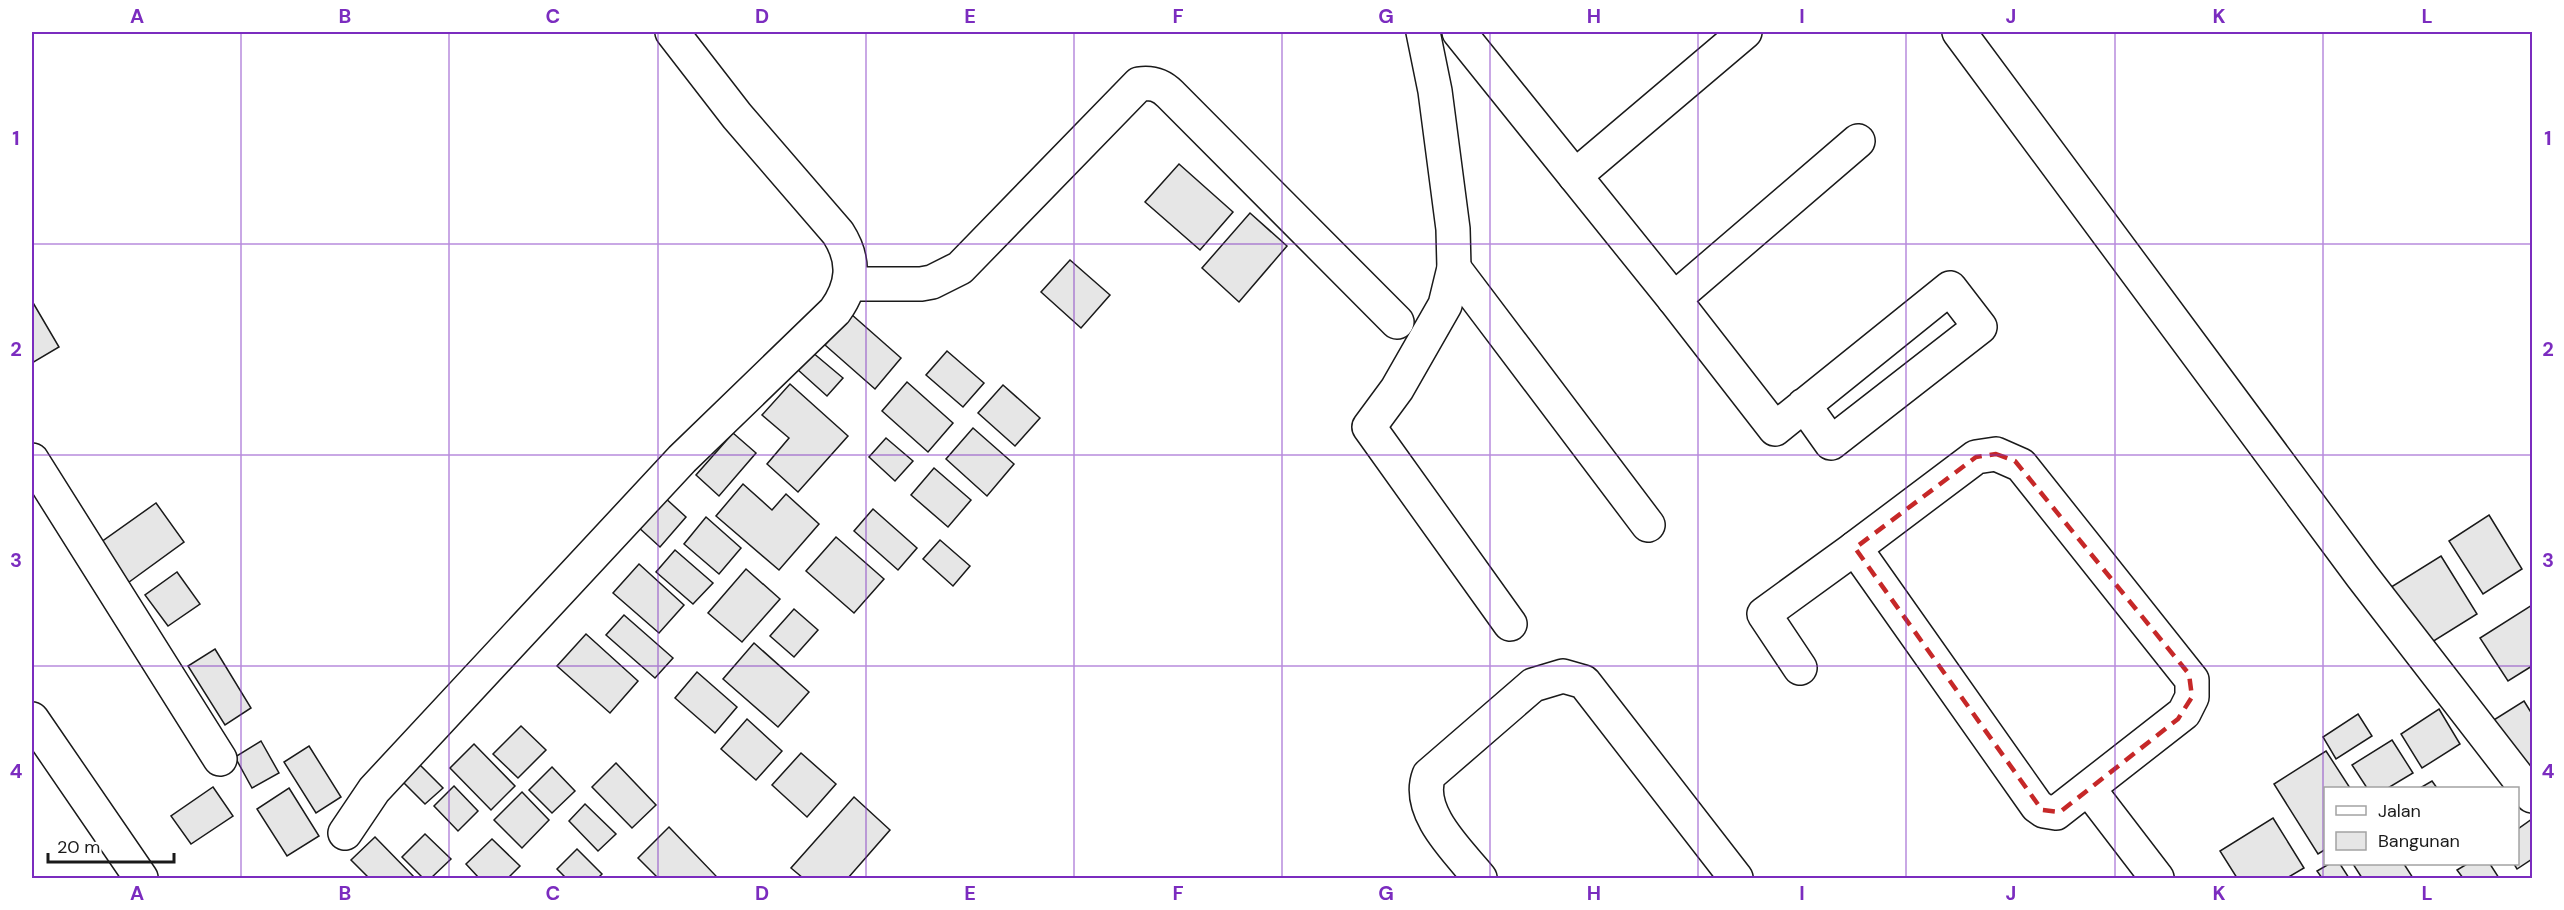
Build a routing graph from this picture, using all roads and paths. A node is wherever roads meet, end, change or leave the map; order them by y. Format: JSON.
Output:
{"nodes":[{"id":1,"x":672,"y":32,"type":"edge"},
{"id":2,"x":1423,"y":32,"type":"edge"},
{"id":3,"x":1745,"y":32,"type":"edge"},
{"id":4,"x":1959,"y":32,"type":"edge"},
{"id":5,"x":1472,"y":36,"type":"edge"},
{"id":6,"x":1858,"y":141,"type":"dead end"},
{"id":7,"x":1575,"y":176,"type":"junction"},
{"id":8,"x":1454,"y":268,"type":"junction"},
{"id":9,"x":849,"y":284,"type":"junction"},
{"id":10,"x":1674,"y":299,"type":"junction"},
{"id":11,"x":1397,"y":322,"type":"dead end"},
{"id":12,"x":1803,"y":405,"type":"junction"},
{"id":13,"x":32,"y":460,"type":"edge"},
{"id":14,"x":1648,"y":525,"type":"dead end"},
{"id":15,"x":1855,"y":548,"type":"junction"},
{"id":16,"x":1510,"y":624,"type":"dead end"},
{"id":17,"x":1800,"y":668,"type":"dead end"},
{"id":18,"x":32,"y":718,"type":"edge"},
{"id":19,"x":220,"y":759,"type":"dead end"},
{"id":20,"x":2088,"y":788,"type":"junction"},
{"id":21,"x":2532,"y":796,"type":"edge"},
{"id":22,"x":345,"y":833,"type":"dead end"},
{"id":23,"x":141,"y":879,"type":"edge"},
{"id":24,"x":1480,"y":879,"type":"edge"},
{"id":25,"x":1736,"y":879,"type":"edge"},
{"id":26,"x":2157,"y":879,"type":"edge"}],
"edges":[{"from":1,"to":9,"type":"street"},
{"from":2,"to":8,"type":"street"},
{"from":3,"to":7,"type":"street"},
{"from":4,"to":21,"type":"street"},
{"from":5,"to":7,"type":"street"},
{"from":6,"to":10,"type":"street"},
{"from":7,"to":10,"type":"street"},
{"from":8,"to":14,"type":"street"},
{"from":8,"to":16,"type":"street"},
{"from":9,"to":11,"type":"street"},
{"from":9,"to":22,"type":"street"},
{"from":10,"to":12,"type":"street"},
{"from":12,"to":12,"type":"street"},
{"from":13,"to":19,"type":"street"},
{"from":15,"to":17,"type":"street"},
{"from":15,"to":20,"type":"street"},
{"from":15,"to":20,"type":"street"},
{"from":18,"to":23,"type":"street"},
{"from":20,"to":26,"type":"street"},
{"from":24,"to":25,"type":"street"}]}
